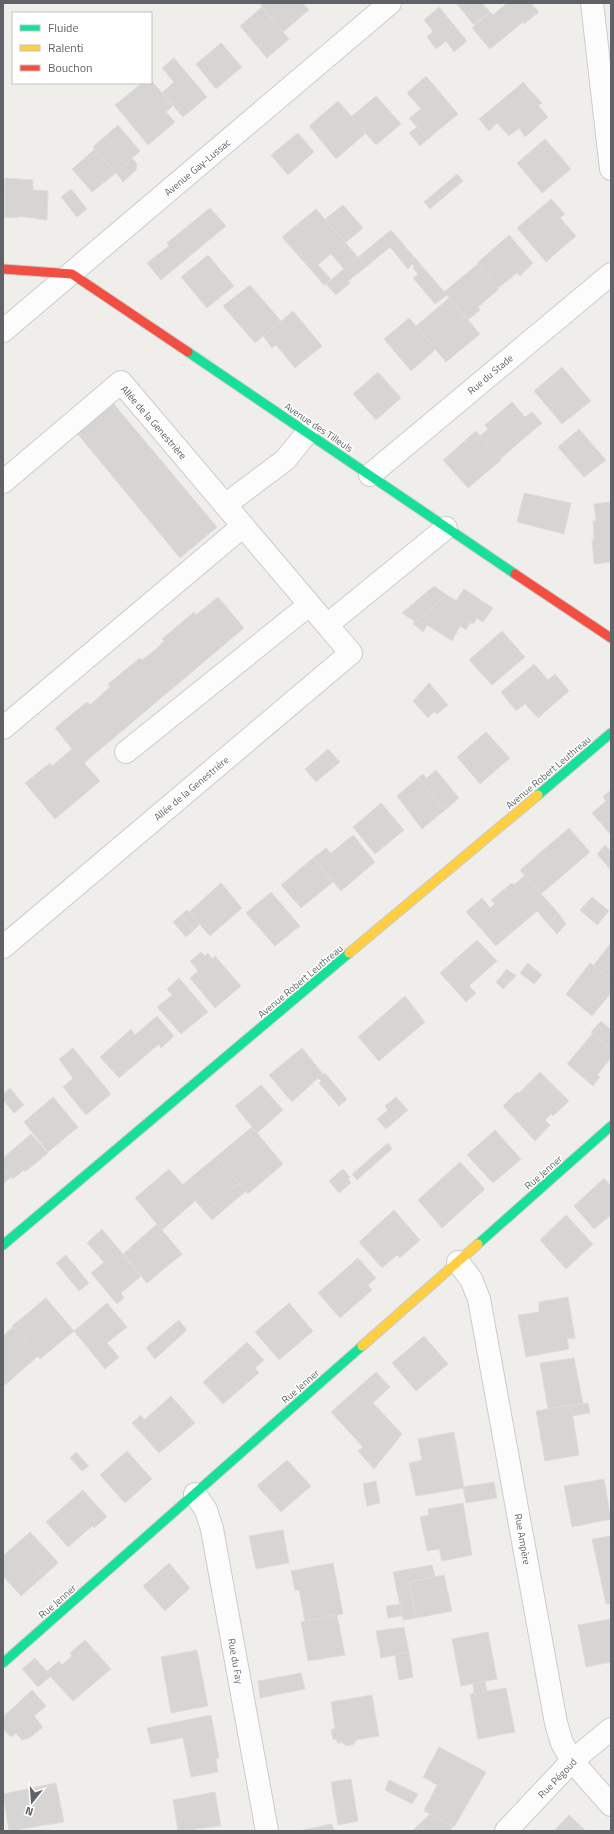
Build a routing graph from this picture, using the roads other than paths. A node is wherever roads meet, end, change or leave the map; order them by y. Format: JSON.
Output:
{"nodes":[{"id":1,"x":390,"y":3,"type":"edge"},
{"id":2,"x":592,"y":3,"type":"edge"},
{"id":3,"x":611,"y":169,"type":"edge"},
{"id":4,"x":3,"y":269,"type":"edge"},
{"id":5,"x":72,"y":274,"type":"junction"},
{"id":6,"x":611,"y":274,"type":"edge"},
{"id":7,"x":3,"y":331,"type":"edge"},
{"id":8,"x":307,"y":433,"type":"junction"},
{"id":9,"x":370,"y":475,"type":"junction"},
{"id":10,"x":3,"y":482,"type":"edge"},
{"id":11,"x":225,"y":505,"type":"junction"},
{"id":12,"x":243,"y":526,"type":"junction"},
{"id":13,"x":446,"y":528,"type":"junction"},
{"id":14,"x":309,"y":605,"type":"junction"},
{"id":15,"x":327,"y":625,"type":"junction"},
{"id":16,"x":611,"y":638,"type":"edge"},
{"id":17,"x":3,"y":728,"type":"edge"},
{"id":18,"x":611,"y":734,"type":"edge"},
{"id":19,"x":126,"y":752,"type":"dead end"},
{"id":20,"x":3,"y":947,"type":"edge"},
{"id":21,"x":611,"y":1126,"type":"edge"},
{"id":22,"x":3,"y":1245,"type":"edge"},
{"id":23,"x":458,"y":1262,"type":"junction"},
{"id":24,"x":195,"y":1494,"type":"junction"},
{"id":25,"x":3,"y":1663,"type":"edge"},
{"id":26,"x":611,"y":1729,"type":"edge"},
{"id":27,"x":572,"y":1761,"type":"junction"},
{"id":28,"x":611,"y":1805,"type":"edge"},
{"id":29,"x":267,"y":1831,"type":"edge"},
{"id":30,"x":506,"y":1831,"type":"edge"}],
"edges":[{"from":1,"to":5,"type":"street","name":"Avenue Gay-Lussac"},
{"from":2,"to":3,"type":"street"},
{"from":4,"to":5,"type":"street","name":"Avenue des Tilleuls"},
{"from":5,"to":7,"type":"street","name":"Avenue Gay-Lussac"},
{"from":5,"to":8,"type":"street","name":"Avenue des Tilleuls"},
{"from":6,"to":9,"type":"street","name":"Rue du Stade"},
{"from":8,"to":9,"type":"street","name":"Avenue des Tilleuls"},
{"from":8,"to":11,"type":"street"},
{"from":9,"to":13,"type":"street","name":"Avenue des Tilleuls"},
{"from":10,"to":11,"type":"street","name":"Allée de la Genestrière"},
{"from":11,"to":12,"type":"street","name":"Allée de la Genestrière"},
{"from":12,"to":14,"type":"street","name":"Allée de la Genestrière"},
{"from":12,"to":17,"type":"street"},
{"from":13,"to":15,"type":"street"},
{"from":13,"to":16,"type":"street","name":"Avenue des Tilleuls"},
{"from":14,"to":15,"type":"street","name":"Allée de la Genestrière"},
{"from":14,"to":19,"type":"street"},
{"from":15,"to":20,"type":"street","name":"Allée de la Genestrière"},
{"from":18,"to":22,"type":"street","name":"Avenue Robert Leuthreau"},
{"from":21,"to":23,"type":"street","name":"Rue Jenner"},
{"from":23,"to":24,"type":"street","name":"Rue Jenner"},
{"from":23,"to":27,"type":"street","name":"Rue Ampère"},
{"from":24,"to":25,"type":"street","name":"Rue Jenner"},
{"from":24,"to":29,"type":"street","name":"Rue du Fay"},
{"from":26,"to":27,"type":"street","name":"Rue Pégoud"},
{"from":27,"to":28,"type":"street","name":"Rue Ampère"},
{"from":27,"to":30,"type":"street","name":"Rue Pégoud"}]}
